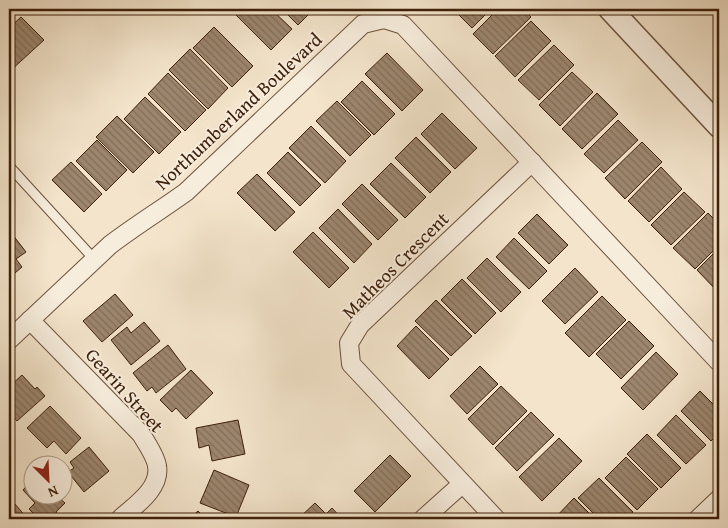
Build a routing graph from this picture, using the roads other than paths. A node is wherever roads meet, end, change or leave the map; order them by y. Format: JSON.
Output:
{"nodes":[{"id":1,"x":610,"y":9,"type":"edge"},
{"id":2,"x":719,"y":126,"type":"edge"},
{"id":3,"x":532,"y":162,"type":"junction"},
{"id":4,"x":9,"y":166,"type":"edge"},
{"id":5,"x":94,"y":259,"type":"junction"},
{"id":6,"x":30,"y":320,"type":"junction"},
{"id":7,"x":9,"y":340,"type":"edge"},
{"id":8,"x":716,"y":353,"type":"edge"},
{"id":9,"x":462,"y":484,"type":"junction"},
{"id":10,"x":719,"y":499,"type":"edge"},
{"id":11,"x":120,"y":519,"type":"edge"},
{"id":12,"x":423,"y":519,"type":"edge"},
{"id":13,"x":496,"y":519,"type":"edge"},
{"id":14,"x":698,"y":519,"type":"edge"}],
"edges":[{"from":1,"to":2,"type":"street"},
{"from":3,"to":5,"type":"street","name":"Northumberland Boulevard"},
{"from":3,"to":8,"type":"street","name":"Northumberland Boulevard"},
{"from":3,"to":9,"type":"street","name":"Matheos Crescent"},
{"from":4,"to":5,"type":"lane"},
{"from":5,"to":6,"type":"street","name":"Northumberland Boulevard"},
{"from":6,"to":7,"type":"street","name":"Northumberland Boulevard"},
{"from":6,"to":11,"type":"street","name":"Gearin Street"},
{"from":9,"to":12,"type":"street"},
{"from":9,"to":13,"type":"street","name":"Matheos Crescent"},
{"from":10,"to":14,"type":"street"}]}
